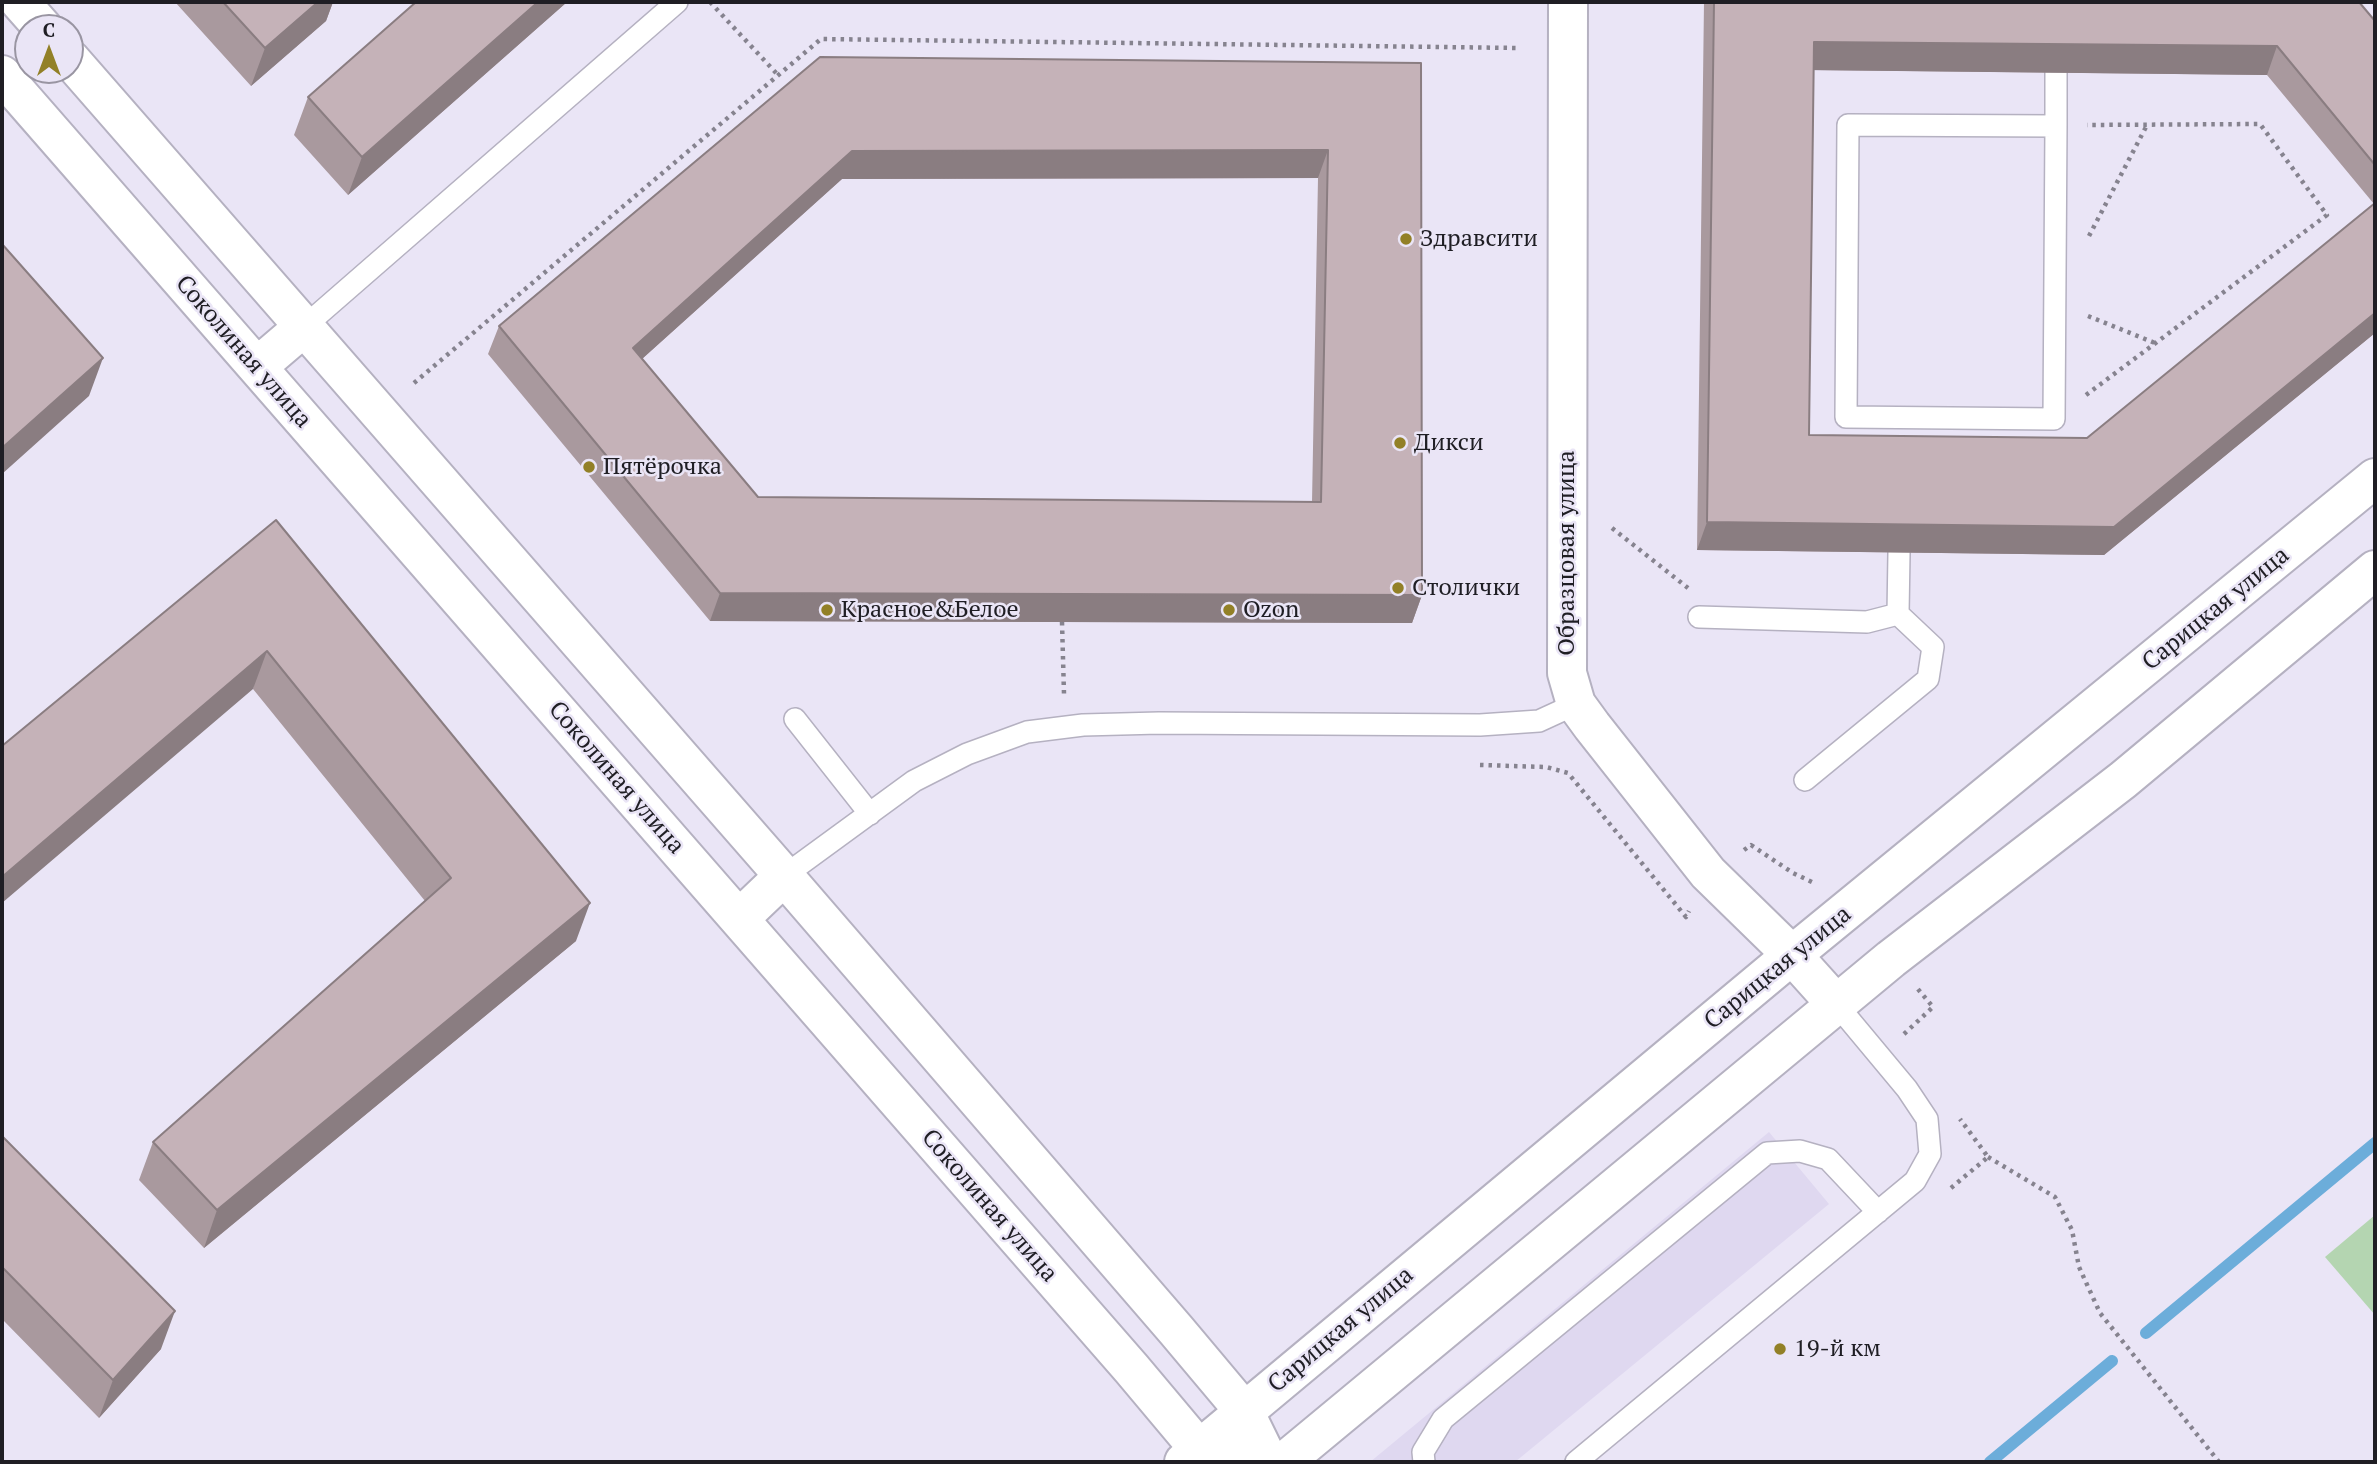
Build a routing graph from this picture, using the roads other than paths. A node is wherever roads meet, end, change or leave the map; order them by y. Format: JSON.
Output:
{"nodes":[{"id":1,"x":677,"y":2,"type":"edge"},
{"id":2,"x":1568,"y":2,"type":"edge"},
{"id":3,"x":2056,"y":72,"type":"edge"},
{"id":4,"x":2,"y":75,"type":"edge"},
{"id":5,"x":84,"y":75,"type":"edge"},
{"id":6,"x":2056,"y":126,"type":"junction"},
{"id":7,"x":305,"y":326,"type":"junction"},
{"id":8,"x":257,"y":367,"type":"junction"},
{"id":9,"x":1902,"y":417,"type":"junction"},
{"id":10,"x":1901,"y":441,"type":"edge"},
{"id":11,"x":2375,"y":478,"type":"edge"},
{"id":12,"x":1899,"y":554,"type":"edge"},
{"id":13,"x":2375,"y":570,"type":"edge"},
{"id":14,"x":1898,"y":614,"type":"junction"},
{"id":15,"x":1699,"y":617,"type":"dead end"},
{"id":16,"x":1576,"y":704,"type":"junction"},
{"id":17,"x":795,"y":719,"type":"dead end"},
{"id":18,"x":1805,"y":780,"type":"dead end"},
{"id":19,"x":870,"y":814,"type":"junction"},
{"id":20,"x":784,"y":876,"type":"junction"},
{"id":21,"x":739,"y":919,"type":"junction"},
{"id":22,"x":1792,"y":955,"type":"junction"},
{"id":23,"x":1837,"y":1005,"type":"junction"},
{"id":24,"x":1878,"y":1212,"type":"junction"},
{"id":25,"x":1244,"y":1411,"type":"junction"},
{"id":26,"x":1191,"y":1456,"type":"edge"},
{"id":27,"x":1243,"y":1462,"type":"edge"},
{"id":28,"x":1269,"y":1462,"type":"edge"},
{"id":29,"x":1284,"y":1462,"type":"edge"},
{"id":30,"x":1424,"y":1462,"type":"edge"},
{"id":31,"x":1576,"y":1462,"type":"edge"}],
"edges":[{"from":1,"to":7,"type":"lane"},
{"from":2,"to":16,"type":"street","name":"Образцовая улица"},
{"from":3,"to":6,"type":"lane"},
{"from":4,"to":8,"type":"street","name":"Соколиная улица"},
{"from":5,"to":7,"type":"street"},
{"from":6,"to":9,"type":"lane"},
{"from":6,"to":9,"type":"lane"},
{"from":7,"to":8,"type":"street"},
{"from":7,"to":20,"type":"street"},
{"from":8,"to":21,"type":"street","name":"Соколиная улица"},
{"from":9,"to":10,"type":"lane"},
{"from":11,"to":22,"type":"street","name":"Сарицкая улица"},
{"from":12,"to":14,"type":"lane"},
{"from":13,"to":23,"type":"street"},
{"from":14,"to":15,"type":"lane"},
{"from":14,"to":18,"type":"lane"},
{"from":16,"to":19,"type":"lane"},
{"from":16,"to":22,"type":"street","name":"Образцовая улица"},
{"from":17,"to":19,"type":"lane"},
{"from":19,"to":20,"type":"lane"},
{"from":20,"to":21,"type":"street"},
{"from":20,"to":25,"type":"street"},
{"from":21,"to":26,"type":"street","name":"Соколиная улица"},
{"from":22,"to":23,"type":"street","name":"Образцовая улица"},
{"from":22,"to":25,"type":"street","name":"Сарицкая улица"},
{"from":23,"to":24,"type":"lane"},
{"from":23,"to":29,"type":"street"},
{"from":24,"to":30,"type":"lane"},
{"from":24,"to":31,"type":"lane"},
{"from":25,"to":26,"type":"street","name":"Сарицкая улица"},
{"from":25,"to":28,"type":"street"},
{"from":26,"to":27,"type":"street"}]}
